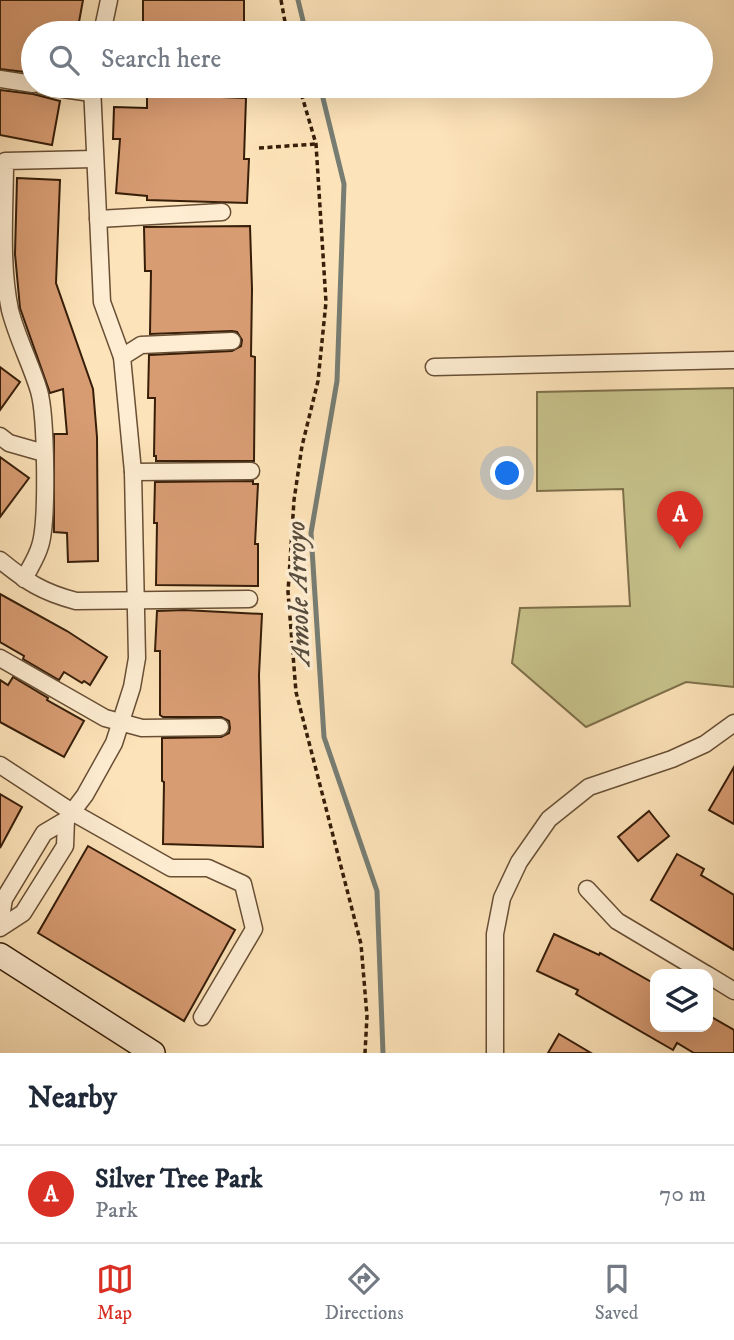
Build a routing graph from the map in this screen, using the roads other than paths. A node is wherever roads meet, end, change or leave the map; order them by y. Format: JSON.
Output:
{"nodes":[{"id":1,"x":108,"y":0,"type":"edge"},
{"id":2,"x":104,"y":21,"type":"edge"},
{"id":3,"x":0,"y":79,"type":"edge"},
{"id":4,"x":21,"y":82,"type":"edge"},
{"id":5,"x":92,"y":98,"type":"edge"},
{"id":6,"x":94,"y":159,"type":"junction"},
{"id":7,"x":222,"y":212,"type":"dead end"},
{"id":8,"x":98,"y":219,"type":"junction"},
{"id":9,"x":232,"y":341,"type":"dead end"},
{"id":10,"x":122,"y":356,"type":"junction"},
{"id":11,"x":734,"y":360,"type":"edge"},
{"id":12,"x":434,"y":367,"type":"dead end"},
{"id":13,"x":0,"y":436,"type":"edge"},
{"id":14,"x":44,"y":453,"type":"junction"},
{"id":15,"x":251,"y":471,"type":"dead end"},
{"id":16,"x":133,"y":472,"type":"junction"},
{"id":17,"x":0,"y":560,"type":"edge"},
{"id":18,"x":24,"y":579,"type":"junction"},
{"id":19,"x":249,"y":599,"type":"dead end"},
{"id":20,"x":136,"y":601,"type":"junction"},
{"id":21,"x":0,"y":659,"type":"edge"},
{"id":22,"x":122,"y":723,"type":"junction"},
{"id":23,"x":734,"y":723,"type":"edge"},
{"id":24,"x":220,"y":727,"type":"dead end"},
{"id":25,"x":0,"y":765,"type":"edge"},
{"id":26,"x":69,"y":816,"type":"junction"},
{"id":27,"x":26,"y":863,"type":"junction"},
{"id":28,"x":46,"y":875,"type":"junction"},
{"id":29,"x":587,"y":889,"type":"dead end"},
{"id":30,"x":0,"y":925,"type":"edge"},
{"id":31,"x":0,"y":955,"type":"edge"},
{"id":32,"x":697,"y":969,"type":"edge"},
{"id":33,"x":713,"y":979,"type":"edge"},
{"id":34,"x":734,"y":991,"type":"edge"},
{"id":35,"x":202,"y":1017,"type":"dead end"},
{"id":36,"x":153,"y":1053,"type":"edge"},
{"id":37,"x":495,"y":1053,"type":"edge"}],
"edges":[{"from":1,"to":2,"type":"street"},
{"from":3,"to":4,"type":"street"},
{"from":5,"to":6,"type":"street"},
{"from":6,"to":8,"type":"street"},
{"from":6,"to":14,"type":"street"},
{"from":7,"to":8,"type":"street"},
{"from":8,"to":10,"type":"street"},
{"from":9,"to":10,"type":"street"},
{"from":10,"to":16,"type":"street"},
{"from":11,"to":12,"type":"street"},
{"from":13,"to":14,"type":"street"},
{"from":14,"to":18,"type":"street"},
{"from":15,"to":16,"type":"street"},
{"from":16,"to":20,"type":"street"},
{"from":17,"to":18,"type":"street"},
{"from":18,"to":20,"type":"street"},
{"from":19,"to":20,"type":"street"},
{"from":20,"to":22,"type":"street"},
{"from":21,"to":22,"type":"street"},
{"from":22,"to":24,"type":"street"},
{"from":22,"to":26,"type":"street"},
{"from":23,"to":37,"type":"street"},
{"from":25,"to":26,"type":"street"},
{"from":26,"to":27,"type":"street"},
{"from":26,"to":28,"type":"street"},
{"from":26,"to":35,"type":"street"},
{"from":27,"to":28,"type":"street"},
{"from":27,"to":30,"type":"street"},
{"from":28,"to":30,"type":"street"},
{"from":29,"to":32,"type":"street"},
{"from":31,"to":36,"type":"street"},
{"from":33,"to":34,"type":"street"}]}
